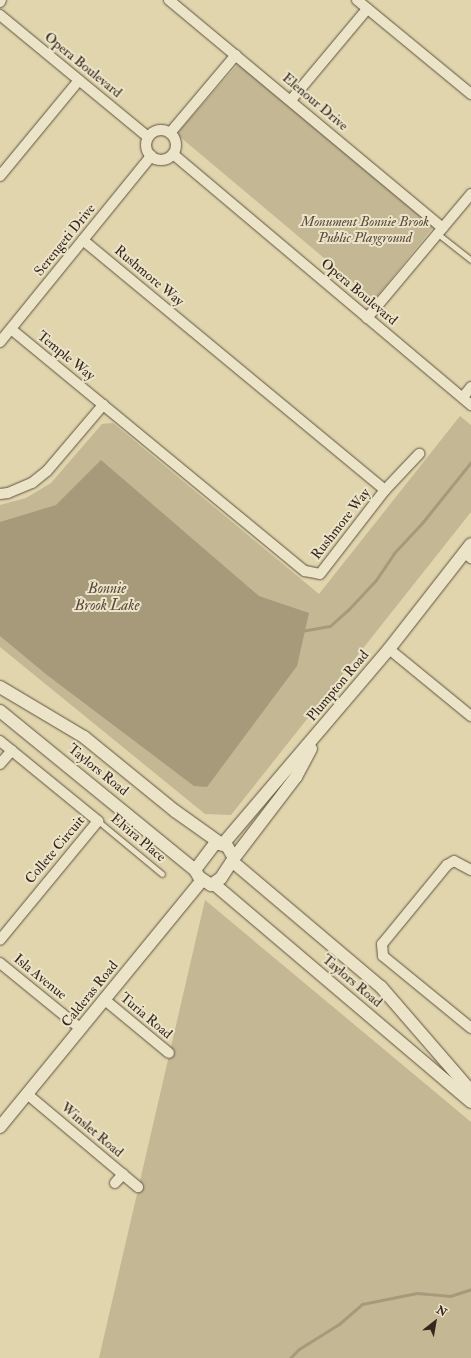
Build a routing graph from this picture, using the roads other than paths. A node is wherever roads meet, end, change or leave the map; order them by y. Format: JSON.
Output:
{"nodes":[{"id":1,"x":168,"y":0,"type":"edge"},
{"id":2,"x":357,"y":0,"type":"edge"},
{"id":3,"x":367,"y":9,"type":"junction"},
{"id":4,"x":0,"y":15,"type":"edge"},
{"id":5,"x":236,"y":55,"type":"junction"},
{"id":6,"x":79,"y":80,"type":"junction"},
{"id":7,"x":471,"y":94,"type":"edge"},
{"id":8,"x":291,"y":100,"type":"junction"},
{"id":9,"x":170,"y":133,"type":"junction"},
{"id":10,"x":148,"y":137,"type":"junction"},
{"id":11,"x":173,"y":154,"type":"junction"},
{"id":12,"x":151,"y":156,"type":"junction"},
{"id":13,"x":0,"y":176,"type":"edge"},
{"id":14,"x":471,"y":194,"type":"edge"},
{"id":15,"x":440,"y":231,"type":"junction"},
{"id":16,"x":83,"y":240,"type":"junction"},
{"id":17,"x":471,"y":260,"type":"edge"},
{"id":18,"x":367,"y":318,"type":"junction"},
{"id":19,"x":11,"y":329,"type":"junction"},
{"id":20,"x":0,"y":342,"type":"edge"},
{"id":21,"x":471,"y":387,"type":"edge"},
{"id":22,"x":463,"y":398,"type":"junction"},
{"id":23,"x":103,"y":405,"type":"junction"},
{"id":24,"x":471,"y":405,"type":"edge"},
{"id":25,"x":418,"y":454,"type":"dead end"},
{"id":26,"x":385,"y":490,"type":"junction"},
{"id":27,"x":0,"y":494,"type":"edge"},
{"id":28,"x":469,"y":551,"type":"edge"},
{"id":29,"x":389,"y":649,"type":"junction"},
{"id":30,"x":0,"y":687,"type":"edge"},
{"id":31,"x":0,"y":711,"type":"edge"},
{"id":32,"x":471,"y":716,"type":"edge"},
{"id":33,"x":322,"y":729,"type":"junction"},
{"id":34,"x":0,"y":741,"type":"edge"},
{"id":35,"x":12,"y":750,"type":"junction"},
{"id":36,"x":0,"y":764,"type":"edge"},
{"id":37,"x":98,"y":821,"type":"junction"},
{"id":38,"x":222,"y":843,"type":"junction"},
{"id":39,"x":234,"y":860,"type":"junction"},
{"id":40,"x":471,"y":870,"type":"edge"},
{"id":41,"x":162,"y":874,"type":"dead end"},
{"id":42,"x":199,"y":875,"type":"junction"},
{"id":43,"x":214,"y":884,"type":"junction"},
{"id":44,"x":0,"y":940,"type":"edge"},
{"id":45,"x":0,"y":963,"type":"edge"},
{"id":46,"x":105,"y":1000,"type":"junction"},
{"id":47,"x":471,"y":1028,"type":"edge"},
{"id":48,"x":81,"y":1029,"type":"junction"},
{"id":49,"x":169,"y":1053,"type":"dead end"},
{"id":50,"x":27,"y":1094,"type":"junction"},
{"id":51,"x":469,"y":1096,"type":"edge"},
{"id":52,"x":0,"y":1127,"type":"edge"},
{"id":53,"x":123,"y":1174,"type":"junction"},
{"id":54,"x":115,"y":1183,"type":"dead end"},
{"id":55,"x":138,"y":1187,"type":"dead end"}],
"edges":[{"from":1,"to":5,"type":"street","name":"Elenour Drive"},
{"from":2,"to":3,"type":"street"},
{"from":3,"to":7,"type":"street"},
{"from":3,"to":8,"type":"street"},
{"from":4,"to":6,"type":"street","name":"Opera Boulevard"},
{"from":5,"to":8,"type":"street","name":"Elenour Drive"},
{"from":5,"to":9,"type":"street"},
{"from":6,"to":10,"type":"street","name":"Opera Boulevard"},
{"from":6,"to":13,"type":"street"},
{"from":8,"to":15,"type":"street","name":"Elenour Drive"},
{"from":9,"to":10,"type":"street"},
{"from":9,"to":11,"type":"street"},
{"from":10,"to":12,"type":"street"},
{"from":11,"to":12,"type":"street"},
{"from":11,"to":18,"type":"street","name":"Opera Boulevard"},
{"from":12,"to":16,"type":"street","name":"Serengeti Drive"},
{"from":14,"to":15,"type":"street"},
{"from":15,"to":17,"type":"lane"},
{"from":15,"to":18,"type":"street"},
{"from":16,"to":19,"type":"street","name":"Serengeti Drive"},
{"from":16,"to":26,"type":"street","name":"Rushmore Way"},
{"from":18,"to":22,"type":"street","name":"Opera Boulevard"},
{"from":19,"to":20,"type":"street","name":"Serengeti Drive"},
{"from":19,"to":23,"type":"street","name":"Temple Way"},
{"from":21,"to":22,"type":"street"},
{"from":22,"to":24,"type":"street","name":"Opera Boulevard"},
{"from":23,"to":26,"type":"street","name":"Rushmore Way"},
{"from":23,"to":27,"type":"street"},
{"from":25,"to":26,"type":"street"},
{"from":28,"to":29,"type":"street","name":"Plumpton Road"},
{"from":29,"to":32,"type":"street"},
{"from":29,"to":33,"type":"street","name":"Plumpton Road"},
{"from":30,"to":38,"type":"street"},
{"from":31,"to":42,"type":"street","name":"Taylors Road"},
{"from":33,"to":38,"type":"street","name":"Plumpton Road"},
{"from":33,"to":39,"type":"street"},
{"from":34,"to":35,"type":"street","name":"Collete Circuit"},
{"from":35,"to":36,"type":"street"},
{"from":35,"to":37,"type":"street","name":"Collete Circuit"},
{"from":37,"to":41,"type":"lane","name":"Elvira Place"},
{"from":37,"to":44,"type":"street","name":"Collete Circuit"},
{"from":38,"to":39,"type":"street"},
{"from":38,"to":42,"type":"street","name":"Plumpton Road"},
{"from":39,"to":43,"type":"street"},
{"from":39,"to":51,"type":"street"},
{"from":40,"to":47,"type":"street"},
{"from":42,"to":43,"type":"street"},
{"from":42,"to":46,"type":"street","name":"Calderas Road"},
{"from":43,"to":51,"type":"street","name":"Taylors Road"},
{"from":45,"to":48,"type":"street","name":"Isla Avenue"},
{"from":46,"to":48,"type":"street","name":"Calderas Road"},
{"from":46,"to":49,"type":"street","name":"Turia Road"},
{"from":48,"to":50,"type":"street","name":"Calderas Road"},
{"from":50,"to":52,"type":"street","name":"Calderas Road"},
{"from":50,"to":53,"type":"street","name":"Winslet Road"},
{"from":53,"to":54,"type":"street"},
{"from":53,"to":55,"type":"street","name":"Winslet Road"}]}
